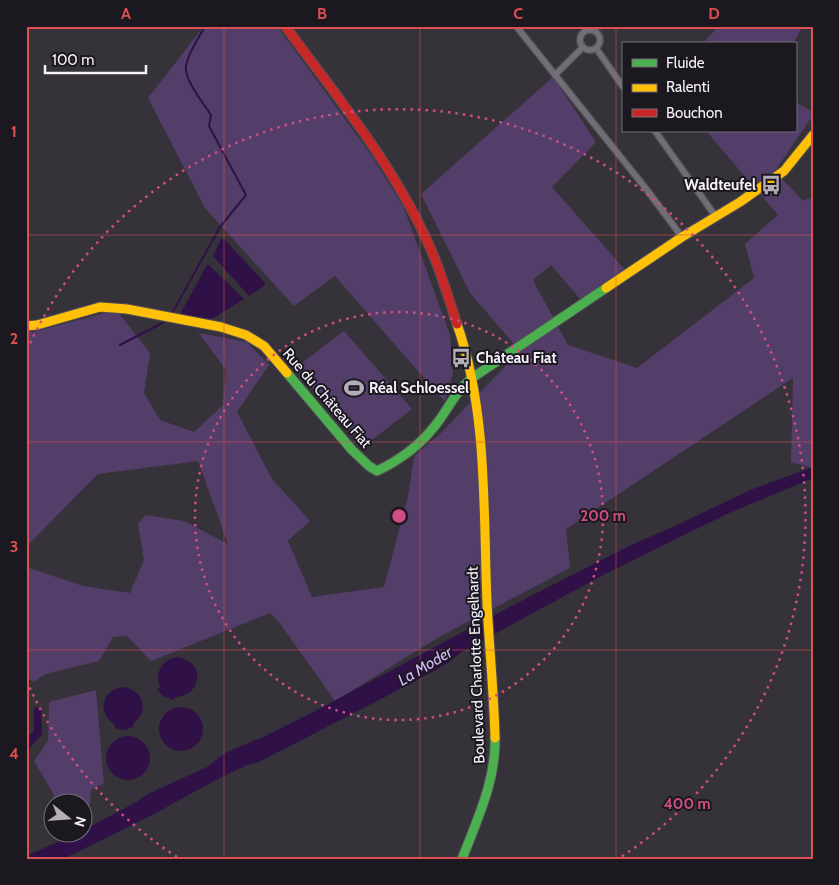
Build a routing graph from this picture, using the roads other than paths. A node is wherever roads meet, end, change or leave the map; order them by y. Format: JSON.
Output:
{"nodes":[{"id":1,"x":285,"y":26,"type":"edge"},
{"id":2,"x":516,"y":26,"type":"edge"},
{"id":3,"x":604,"y":26,"type":"edge"},
{"id":4,"x":583,"y":28,"type":"edge"},
{"id":5,"x":597,"y":32,"type":"junction"},
{"id":6,"x":583,"y":47,"type":"junction"},
{"id":7,"x":596,"y":48,"type":"junction"},
{"id":8,"x":555,"y":75,"type":"junction"},
{"id":9,"x":622,"y":86,"type":"edge"},
{"id":10,"x":656,"y":132,"type":"edge"},
{"id":11,"x":813,"y":135,"type":"edge"},
{"id":12,"x":716,"y":217,"type":"junction"},
{"id":13,"x":682,"y":237,"type":"junction"},
{"id":14,"x":26,"y":326,"type":"edge"},
{"id":15,"x":472,"y":378,"type":"junction"},
{"id":16,"x":462,"y":859,"type":"edge"}],
"edges":[{"from":1,"to":15,"type":"street","name":"Boulevard Charlotte Engelhardt"},
{"from":2,"to":8,"type":"street"},
{"from":3,"to":5,"type":"street"},
{"from":4,"to":5,"type":"street"},
{"from":4,"to":6,"type":"street"},
{"from":5,"to":7,"type":"street"},
{"from":6,"to":7,"type":"street"},
{"from":6,"to":8,"type":"street"},
{"from":7,"to":9,"type":"street"},
{"from":8,"to":13,"type":"street"},
{"from":10,"to":12,"type":"street"},
{"from":11,"to":12,"type":"street","name":"Rue du Château Fiat"},
{"from":12,"to":13,"type":"street","name":"Rue du Château Fiat"},
{"from":13,"to":15,"type":"street","name":"Rue du Château Fiat"},
{"from":14,"to":15,"type":"street","name":"Rue du Château Fiat"},
{"from":15,"to":16,"type":"street","name":"Boulevard Charlotte Engelhardt"}]}
